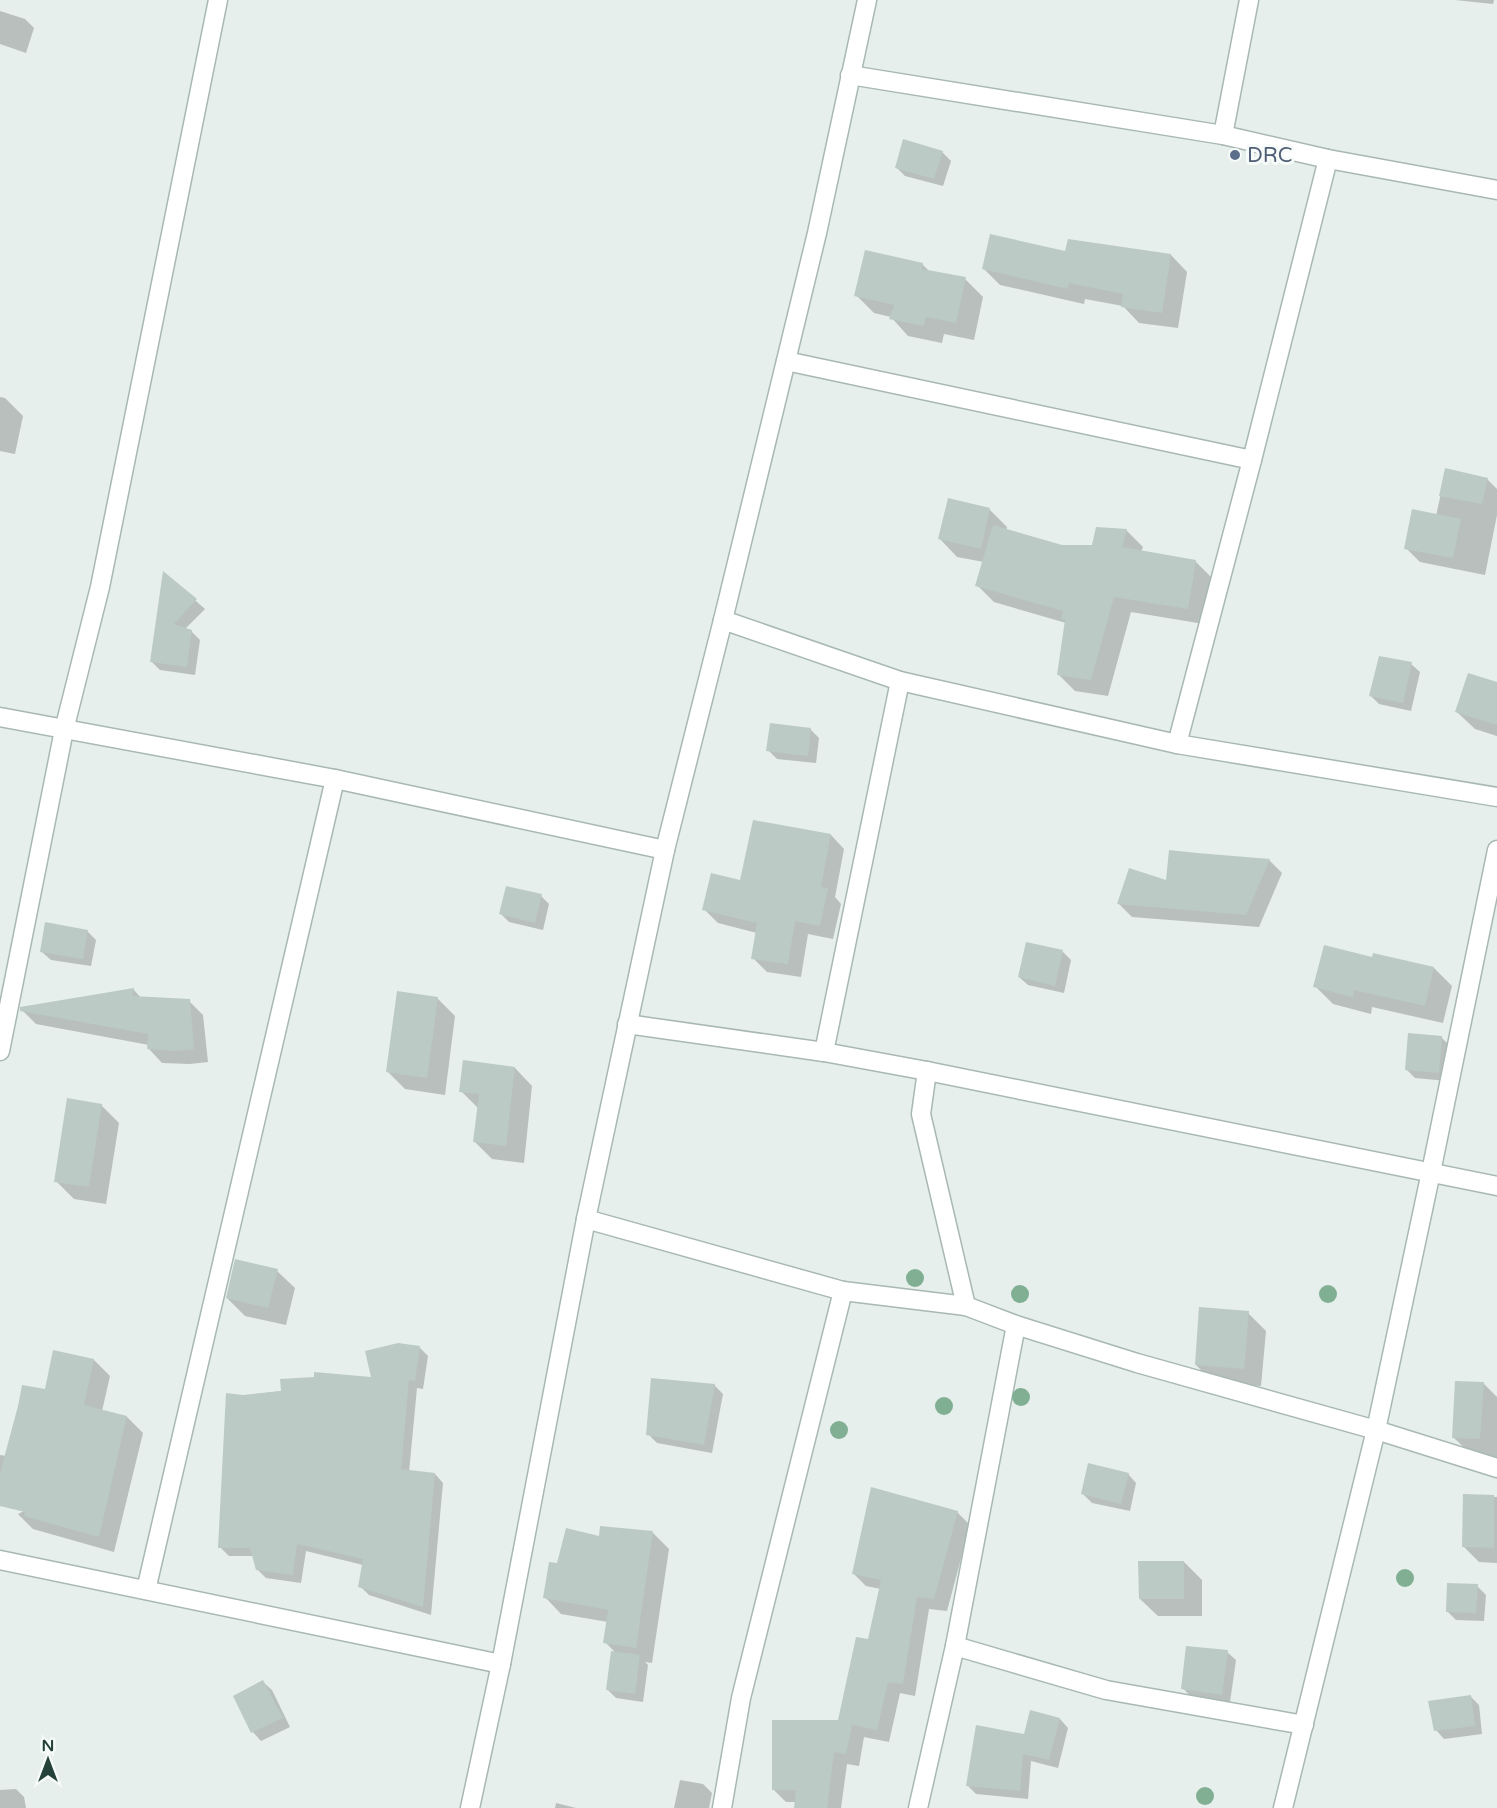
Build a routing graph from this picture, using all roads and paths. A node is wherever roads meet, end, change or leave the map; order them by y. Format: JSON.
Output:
{"nodes":[{"id":1,"x":218,"y":0,"type":"edge"},
{"id":2,"x":867,"y":0,"type":"edge"},
{"id":3,"x":1249,"y":0,"type":"edge"},
{"id":4,"x":850,"y":75,"type":"junction"},
{"id":5,"x":1223,"y":135,"type":"junction"},
{"id":6,"x":1328,"y":159,"type":"junction"},
{"id":7,"x":1497,"y":190,"type":"edge"},
{"id":8,"x":786,"y":361,"type":"junction"},
{"id":9,"x":1252,"y":460,"type":"junction"},
{"id":10,"x":723,"y":620,"type":"junction"},
{"id":11,"x":900,"y":681,"type":"junction"},
{"id":12,"x":0,"y":717,"type":"edge"},
{"id":13,"x":64,"y":730,"type":"junction"},
{"id":14,"x":1177,"y":744,"type":"junction"},
{"id":15,"x":335,"y":779,"type":"junction"},
{"id":16,"x":1497,"y":797,"type":"edge"},
{"id":17,"x":665,"y":850,"type":"junction"},
{"id":18,"x":1497,"y":850,"type":"edge"},
{"id":19,"x":627,"y":1024,"type":"junction"},
{"id":20,"x":0,"y":1051,"type":"edge"},
{"id":21,"x":824,"y":1052,"type":"junction"},
{"id":22,"x":927,"y":1071,"type":"junction"},
{"id":23,"x":1431,"y":1172,"type":"junction"},
{"id":24,"x":1497,"y":1186,"type":"edge"},
{"id":25,"x":586,"y":1219,"type":"junction"},
{"id":26,"x":843,"y":1291,"type":"junction"},
{"id":27,"x":966,"y":1306,"type":"junction"},
{"id":28,"x":1016,"y":1325,"type":"junction"},
{"id":29,"x":1376,"y":1430,"type":"junction"},
{"id":30,"x":1497,"y":1468,"type":"edge"},
{"id":31,"x":0,"y":1560,"type":"edge"},
{"id":32,"x":147,"y":1590,"type":"junction"},
{"id":33,"x":955,"y":1646,"type":"junction"},
{"id":34,"x":501,"y":1664,"type":"junction"},
{"id":35,"x":1304,"y":1725,"type":"junction"},
{"id":36,"x":470,"y":1808,"type":"edge"},
{"id":37,"x":722,"y":1808,"type":"edge"},
{"id":38,"x":918,"y":1808,"type":"edge"},
{"id":39,"x":1283,"y":1808,"type":"edge"}],
"edges":[{"from":1,"to":13,"type":"street"},
{"from":2,"to":4,"type":"street"},
{"from":3,"to":5,"type":"street"},
{"from":4,"to":5,"type":"street"},
{"from":4,"to":8,"type":"street"},
{"from":5,"to":6,"type":"street"},
{"from":6,"to":7,"type":"street"},
{"from":6,"to":9,"type":"street"},
{"from":8,"to":9,"type":"street"},
{"from":8,"to":10,"type":"street"},
{"from":9,"to":14,"type":"street"},
{"from":10,"to":11,"type":"street"},
{"from":10,"to":17,"type":"street"},
{"from":11,"to":14,"type":"street"},
{"from":11,"to":21,"type":"street"},
{"from":12,"to":13,"type":"street"},
{"from":13,"to":15,"type":"street"},
{"from":13,"to":20,"type":"street"},
{"from":14,"to":16,"type":"street"},
{"from":15,"to":17,"type":"street"},
{"from":15,"to":32,"type":"street"},
{"from":17,"to":19,"type":"street"},
{"from":18,"to":23,"type":"street"},
{"from":19,"to":21,"type":"street"},
{"from":19,"to":25,"type":"street"},
{"from":21,"to":22,"type":"street"},
{"from":22,"to":23,"type":"street"},
{"from":22,"to":27,"type":"street"},
{"from":23,"to":24,"type":"street"},
{"from":23,"to":29,"type":"street"},
{"from":25,"to":26,"type":"street"},
{"from":25,"to":34,"type":"street"},
{"from":26,"to":27,"type":"street"},
{"from":26,"to":37,"type":"street"},
{"from":27,"to":28,"type":"street"},
{"from":28,"to":29,"type":"street"},
{"from":28,"to":33,"type":"street"},
{"from":29,"to":30,"type":"street"},
{"from":29,"to":35,"type":"street"},
{"from":31,"to":32,"type":"street"},
{"from":32,"to":34,"type":"street"},
{"from":33,"to":35,"type":"street"},
{"from":33,"to":38,"type":"street"},
{"from":34,"to":36,"type":"street"},
{"from":35,"to":39,"type":"street"}]}
